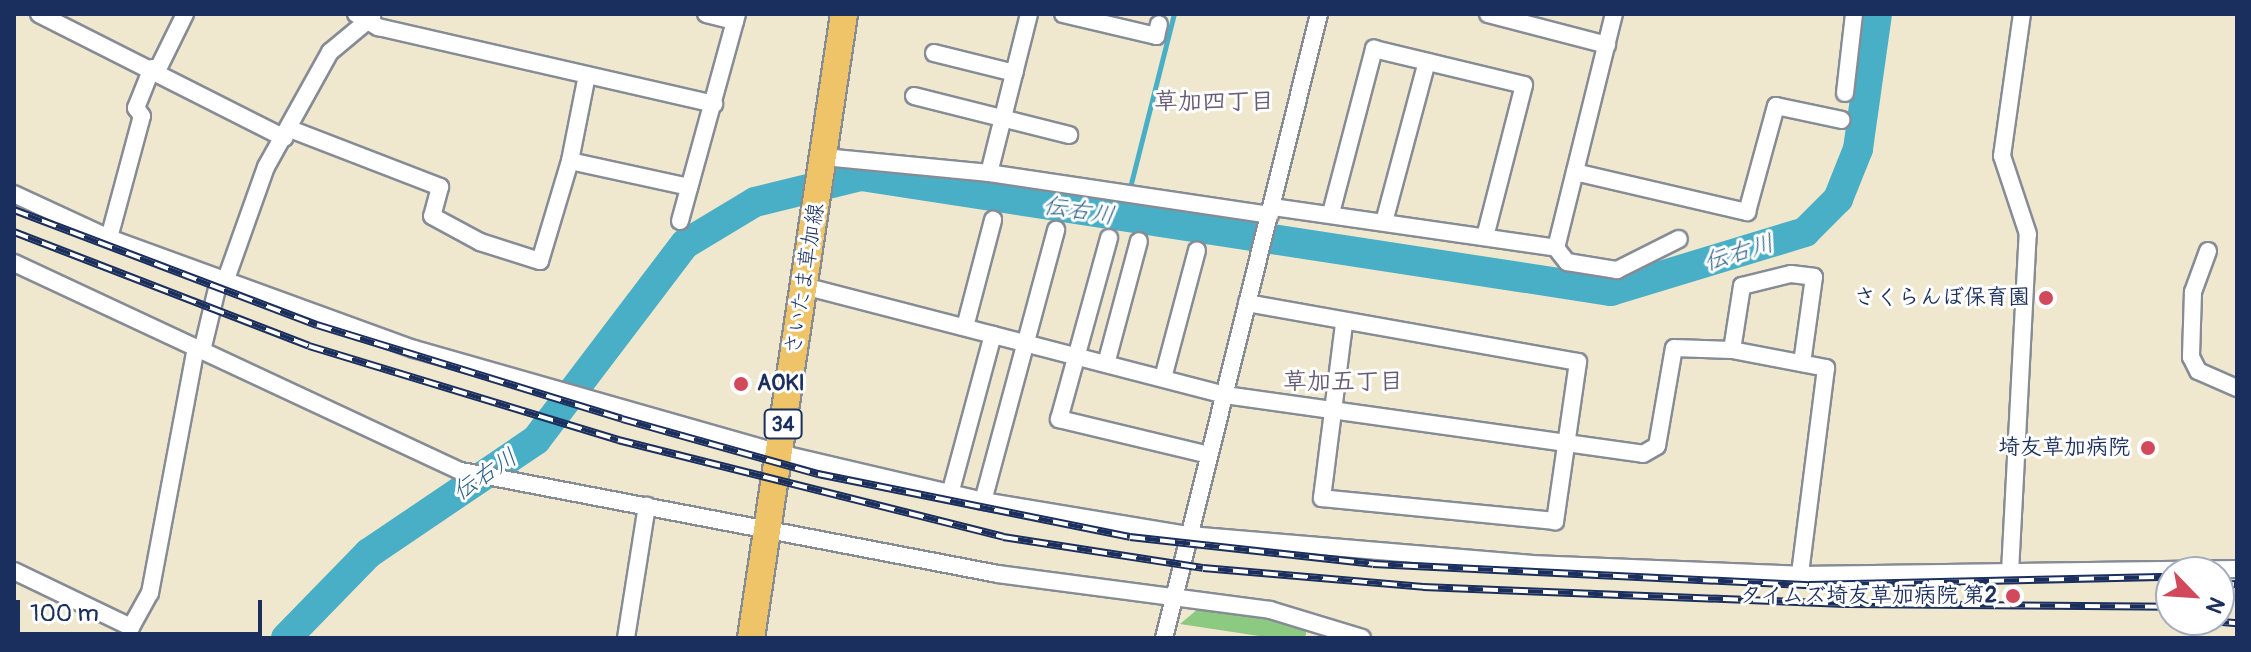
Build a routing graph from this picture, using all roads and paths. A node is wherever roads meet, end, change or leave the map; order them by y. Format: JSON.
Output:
{"nodes":[{"id":1,"x":39,"y":14,"type":"edge"},
{"id":2,"x":185,"y":14,"type":"edge"},
{"id":3,"x":706,"y":14,"type":"edge"},
{"id":4,"x":844,"y":14,"type":"edge"},
{"id":5,"x":1029,"y":14,"type":"edge"},
{"id":6,"x":1063,"y":14,"type":"edge"},
{"id":7,"x":1319,"y":14,"type":"edge"},
{"id":8,"x":1488,"y":14,"type":"edge"},
{"id":9,"x":1614,"y":14,"type":"edge"},
{"id":10,"x":1854,"y":14,"type":"edge"},
{"id":11,"x":2022,"y":14,"type":"edge"},
{"id":12,"x":366,"y":17,"type":"edge"},
{"id":13,"x":736,"y":17,"type":"edge"},
{"id":14,"x":1159,"y":24,"type":"dead end"},
{"id":15,"x":1607,"y":45,"type":"junction"},
{"id":16,"x":934,"y":53,"type":"dead end"},
{"id":17,"x":1427,"y":62,"type":"junction"},
{"id":18,"x":155,"y":70,"type":"junction"},
{"id":19,"x":1015,"y":73,"type":"junction"},
{"id":20,"x":587,"y":75,"type":"junction"},
{"id":21,"x":1845,"y":93,"type":"dead end"},
{"id":22,"x":914,"y":96,"type":"dead end"},
{"id":23,"x":714,"y":104,"type":"junction"},
{"id":24,"x":1004,"y":119,"type":"junction"},
{"id":25,"x":1842,"y":120,"type":"dead end"},
{"id":26,"x":288,"y":133,"type":"junction"},
{"id":27,"x":1069,"y":135,"type":"dead end"},
{"id":28,"x":824,"y":157,"type":"junction"},
{"id":29,"x":570,"y":161,"type":"junction"},
{"id":30,"x":1575,"y":172,"type":"junction"},
{"id":31,"x":989,"y":173,"type":"junction"},
{"id":32,"x":689,"y":187,"type":"junction"},
{"id":33,"x":14,"y":194,"type":"edge"},
{"id":34,"x":1331,"y":213,"type":"junction"},
{"id":35,"x":1270,"y":214,"type":"junction"},
{"id":36,"x":993,"y":220,"type":"dead end"},
{"id":37,"x":680,"y":221,"type":"dead end"},
{"id":38,"x":1384,"y":222,"type":"junction"},
{"id":39,"x":1056,"y":230,"type":"dead end"},
{"id":40,"x":1485,"y":237,"type":"junction"},
{"id":41,"x":109,"y":238,"type":"junction"},
{"id":42,"x":1109,"y":238,"type":"dead end"},
{"id":43,"x":1679,"y":239,"type":"dead end"},
{"id":44,"x":1139,"y":241,"type":"dead end"},
{"id":45,"x":1556,"y":248,"type":"junction"},
{"id":46,"x":1197,"y":250,"type":"dead end"},
{"id":47,"x":2208,"y":251,"type":"dead end"},
{"id":48,"x":14,"y":263,"type":"edge"},
{"id":49,"x":222,"y":281,"type":"junction"},
{"id":50,"x":804,"y":286,"type":"junction"},
{"id":51,"x":1247,"y":303,"type":"junction"},
{"id":52,"x":1344,"y":325,"type":"junction"},
{"id":53,"x":965,"y":327,"type":"junction"},
{"id":54,"x":993,"y":335,"type":"junction"},
{"id":55,"x":1026,"y":344,"type":"junction"},
{"id":56,"x":199,"y":349,"type":"junction"},
{"id":57,"x":1732,"y":350,"type":"junction"},
{"id":58,"x":1075,"y":356,"type":"junction"},
{"id":59,"x":1802,"y":363,"type":"junction"},
{"id":60,"x":1106,"y":364,"type":"junction"},
{"id":61,"x":1163,"y":378,"type":"junction"},
{"id":62,"x":2237,"y":388,"type":"edge"},
{"id":63,"x":1225,"y":395,"type":"junction"},
{"id":64,"x":1332,"y":408,"type":"junction"},
{"id":65,"x":1568,"y":444,"type":"junction"},
{"id":66,"x":779,"y":453,"type":"junction"},
{"id":67,"x":1209,"y":455,"type":"junction"},
{"id":68,"x":950,"y":494,"type":"junction"},
{"id":69,"x":983,"y":501,"type":"junction"},
{"id":70,"x":647,"y":506,"type":"junction"},
{"id":71,"x":768,"y":526,"type":"junction"},
{"id":72,"x":1188,"y":535,"type":"junction"},
{"id":73,"x":2237,"y":569,"type":"edge"},
{"id":74,"x":14,"y":571,"type":"edge"},
{"id":75,"x":2010,"y":572,"type":"junction"},
{"id":76,"x":1800,"y":575,"type":"junction"},
{"id":77,"x":1171,"y":599,"type":"junction"},
{"id":78,"x":626,"y":638,"type":"edge"},
{"id":79,"x":751,"y":638,"type":"edge"},
{"id":80,"x":1164,"y":638,"type":"edge"},
{"id":81,"x":1362,"y":638,"type":"edge"}],
"edges":[{"from":1,"to":18,"type":"street"},
{"from":2,"to":18,"type":"street"},
{"from":3,"to":13,"type":"street"},
{"from":4,"to":28,"type":"main road","name":"さいたま草加線","number":"34"},
{"from":5,"to":19,"type":"street"},
{"from":6,"to":14,"type":"street"},
{"from":7,"to":35,"type":"street"},
{"from":8,"to":15,"type":"street"},
{"from":9,"to":15,"type":"street"},
{"from":10,"to":21,"type":"street"},
{"from":11,"to":75,"type":"street"},
{"from":12,"to":20,"type":"street"},
{"from":12,"to":26,"type":"street"},
{"from":13,"to":23,"type":"street"},
{"from":15,"to":30,"type":"street"},
{"from":16,"to":19,"type":"street"},
{"from":17,"to":34,"type":"street"},
{"from":17,"to":38,"type":"street"},
{"from":17,"to":40,"type":"street"},
{"from":18,"to":26,"type":"street"},
{"from":18,"to":41,"type":"street"},
{"from":19,"to":24,"type":"street"},
{"from":20,"to":23,"type":"street"},
{"from":20,"to":29,"type":"street"},
{"from":22,"to":24,"type":"street"},
{"from":23,"to":32,"type":"street"},
{"from":24,"to":27,"type":"street"},
{"from":24,"to":31,"type":"street"},
{"from":25,"to":30,"type":"street"},
{"from":26,"to":29,"type":"street"},
{"from":26,"to":49,"type":"street"},
{"from":28,"to":31,"type":"street"},
{"from":28,"to":50,"type":"main road","name":"さいたま草加線","number":"34"},
{"from":29,"to":32,"type":"street"},
{"from":30,"to":45,"type":"street"},
{"from":31,"to":35,"type":"street"},
{"from":32,"to":37,"type":"street"},
{"from":33,"to":41,"type":"street"},
{"from":34,"to":35,"type":"street"},
{"from":34,"to":38,"type":"street"},
{"from":35,"to":51,"type":"street"},
{"from":36,"to":53,"type":"street"},
{"from":38,"to":40,"type":"street"},
{"from":39,"to":55,"type":"street"},
{"from":40,"to":45,"type":"street"},
{"from":41,"to":49,"type":"street"},
{"from":42,"to":58,"type":"street"},
{"from":43,"to":45,"type":"street"},
{"from":44,"to":60,"type":"street"},
{"from":46,"to":61,"type":"street"},
{"from":47,"to":62,"type":"street"},
{"from":48,"to":56,"type":"street"},
{"from":49,"to":56,"type":"street"},
{"from":49,"to":66,"type":"street"},
{"from":50,"to":53,"type":"street"},
{"from":50,"to":66,"type":"main road","name":"さいたま草加線","number":"34"},
{"from":51,"to":52,"type":"street"},
{"from":51,"to":63,"type":"street"},
{"from":52,"to":64,"type":"street"},
{"from":52,"to":65,"type":"street"},
{"from":53,"to":54,"type":"street"},
{"from":54,"to":55,"type":"street"},
{"from":54,"to":68,"type":"street"},
{"from":55,"to":58,"type":"street"},
{"from":55,"to":69,"type":"street"},
{"from":56,"to":70,"type":"street"},
{"from":56,"to":74,"type":"street"},
{"from":57,"to":59,"type":"street"},
{"from":57,"to":59,"type":"street"},
{"from":57,"to":65,"type":"street"},
{"from":58,"to":60,"type":"street"},
{"from":58,"to":67,"type":"street"},
{"from":59,"to":76,"type":"street"},
{"from":60,"to":61,"type":"street"},
{"from":61,"to":63,"type":"street"},
{"from":63,"to":64,"type":"street"},
{"from":63,"to":67,"type":"street"},
{"from":64,"to":65,"type":"street"},
{"from":64,"to":65,"type":"street"},
{"from":66,"to":68,"type":"street"},
{"from":66,"to":71,"type":"main road","name":"さいたま草加線","number":"34"},
{"from":67,"to":72,"type":"street"},
{"from":68,"to":69,"type":"street"},
{"from":69,"to":72,"type":"street"},
{"from":70,"to":71,"type":"street"},
{"from":70,"to":78,"type":"street"},
{"from":71,"to":77,"type":"street"},
{"from":71,"to":79,"type":"main road","name":"さいたま草加線","number":"34"},
{"from":72,"to":76,"type":"street"},
{"from":72,"to":77,"type":"street"},
{"from":73,"to":75,"type":"street"},
{"from":75,"to":76,"type":"street"},
{"from":77,"to":80,"type":"street"},
{"from":77,"to":81,"type":"street"}]}
